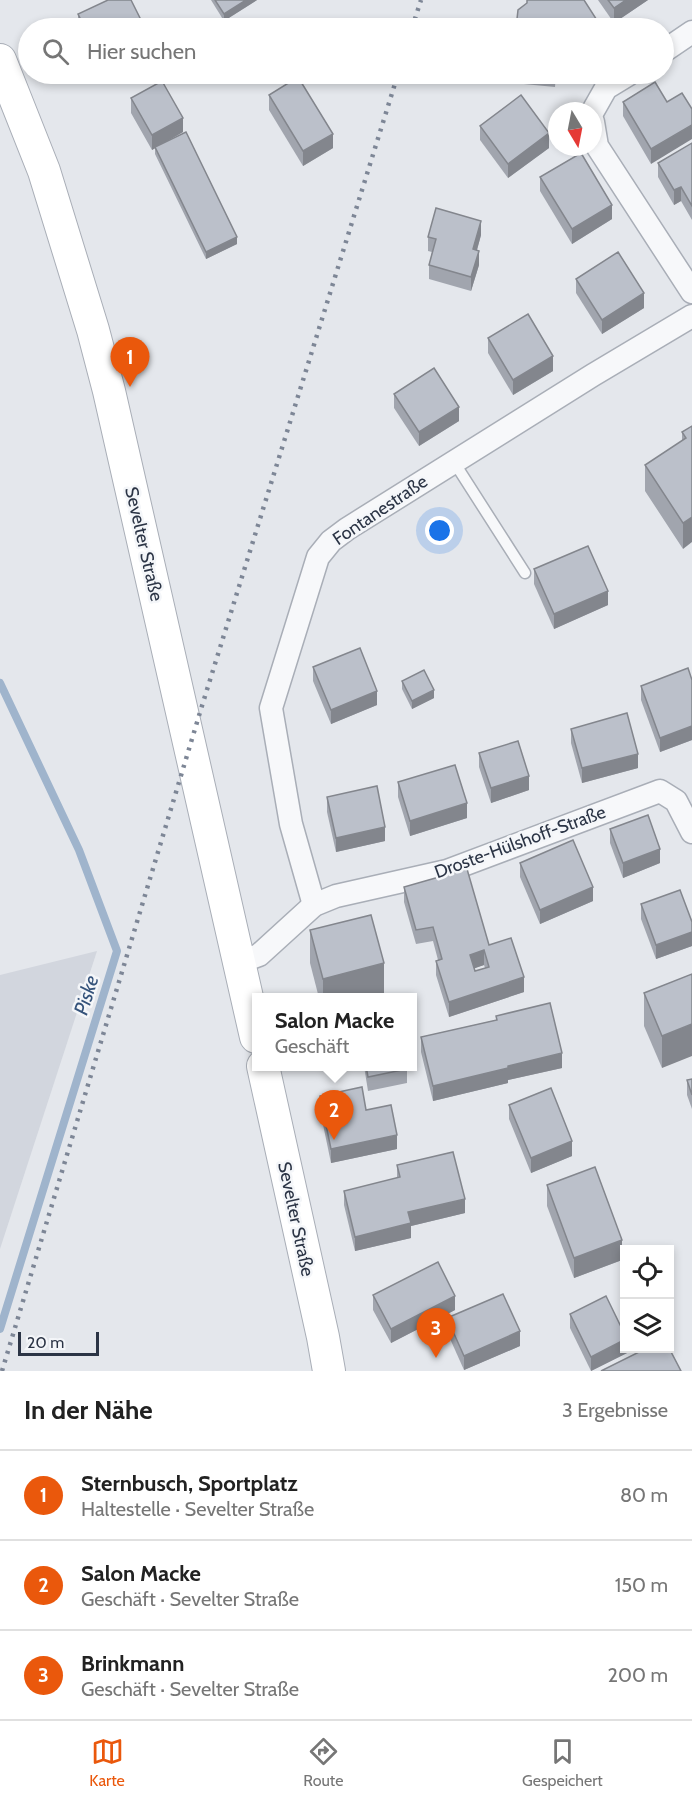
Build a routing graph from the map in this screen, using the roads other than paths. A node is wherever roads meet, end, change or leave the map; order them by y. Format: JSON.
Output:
{"nodes":[{"id":1,"x":692,"y":32,"type":"edge"},
{"id":2,"x":674,"y":44,"type":"edge"},
{"id":3,"x":0,"y":60,"type":"edge"},
{"id":4,"x":613,"y":84,"type":"edge"},
{"id":5,"x":598,"y":102,"type":"edge"},
{"id":6,"x":602,"y":154,"type":"edge"},
{"id":7,"x":692,"y":292,"type":"edge"},
{"id":8,"x":692,"y":316,"type":"edge"},
{"id":9,"x":454,"y":462,"type":"junction"},
{"id":10,"x":525,"y":573,"type":"dead end"},
{"id":11,"x":692,"y":832,"type":"edge"},
{"id":12,"x":314,"y":905,"type":"junction"},
{"id":13,"x":240,"y":962,"type":"junction"},
{"id":14,"x":252,"y":1018,"type":"edge"},
{"id":15,"x":264,"y":1071,"type":"edge"},
{"id":16,"x":328,"y":1371,"type":"edge"}],
"edges":[{"from":1,"to":2,"type":"street"},
{"from":3,"to":13,"type":"street","name":"Sevelter Straße"},
{"from":4,"to":5,"type":"street"},
{"from":6,"to":7,"type":"street"},
{"from":8,"to":9,"type":"street","name":"Fontanestraße"},
{"from":9,"to":10,"type":"lane"},
{"from":9,"to":12,"type":"street","name":"Fontanestraße"},
{"from":11,"to":12,"type":"street","name":"Droste-Hülshoff-Straße"},
{"from":12,"to":13,"type":"street","name":"Droste-Hülshoff-Straße"},
{"from":13,"to":14,"type":"street","name":"Sevelter Straße"},
{"from":15,"to":16,"type":"street","name":"Sevelter Straße"}]}
